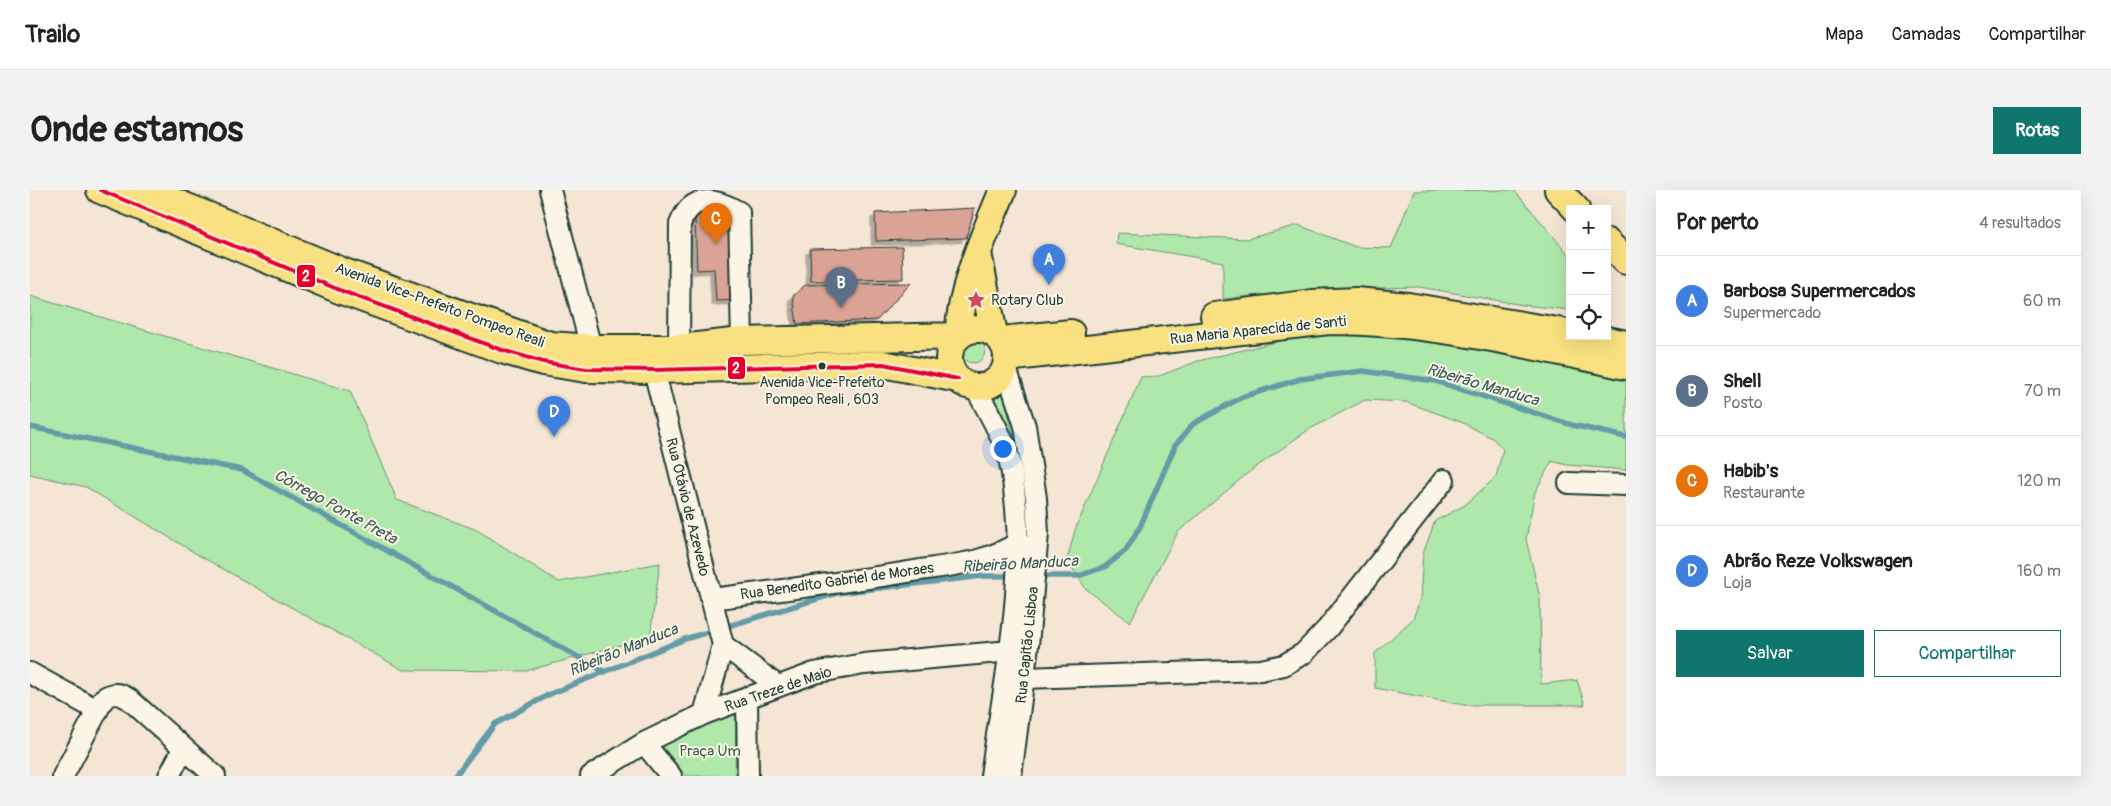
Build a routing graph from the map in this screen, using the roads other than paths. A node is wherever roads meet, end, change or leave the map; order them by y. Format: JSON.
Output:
{"nodes":[{"id":1,"x":100,"y":190,"type":"edge"},
{"id":2,"x":146,"y":190,"type":"edge"},
{"id":3,"x":550,"y":190,"type":"edge"},
{"id":4,"x":1003,"y":190,"type":"edge"},
{"id":5,"x":1558,"y":190,"type":"edge"},
{"id":6,"x":1572,"y":205,"type":"edge"},
{"id":7,"x":977,"y":250,"type":"junction"},
{"id":8,"x":1616,"y":251,"type":"edge"},
{"id":9,"x":1626,"y":273,"type":"edge"},
{"id":10,"x":1626,"y":324,"type":"edge"},
{"id":11,"x":1566,"y":332,"type":"edge"},
{"id":12,"x":958,"y":336,"type":"junction"},
{"id":13,"x":1611,"y":336,"type":"edge"},
{"id":14,"x":742,"y":341,"type":"junction"},
{"id":15,"x":591,"y":348,"type":"junction"},
{"id":16,"x":679,"y":348,"type":"junction"},
{"id":17,"x":1002,"y":350,"type":"junction"},
{"id":18,"x":1626,"y":366,"type":"edge"},
{"id":19,"x":654,"y":370,"type":"junction"},
{"id":20,"x":966,"y":383,"type":"junction"},
{"id":21,"x":1444,"y":480,"type":"dead end"},
{"id":22,"x":1568,"y":483,"type":"dead end"},
{"id":23,"x":1626,"y":485,"type":"edge"},
{"id":24,"x":1018,"y":542,"type":"junction"},
{"id":25,"x":1026,"y":564,"type":"junction"},
{"id":26,"x":1024,"y":605,"type":"junction"},
{"id":27,"x":713,"y":607,"type":"junction"},
{"id":28,"x":722,"y":642,"type":"junction"},
{"id":29,"x":1011,"y":651,"type":"junction"},
{"id":30,"x":30,"y":673,"type":"edge"},
{"id":31,"x":1024,"y":678,"type":"junction"},
{"id":32,"x":778,"y":686,"type":"junction"},
{"id":33,"x":747,"y":698,"type":"junction"},
{"id":34,"x":98,"y":710,"type":"junction"},
{"id":35,"x":704,"y":714,"type":"junction"},
{"id":36,"x":644,"y":743,"type":"junction"},
{"id":37,"x":183,"y":749,"type":"junction"},
{"id":38,"x":63,"y":776,"type":"edge"},
{"id":39,"x":169,"y":776,"type":"edge"},
{"id":40,"x":215,"y":776,"type":"edge"},
{"id":41,"x":591,"y":776,"type":"edge"},
{"id":42,"x":671,"y":776,"type":"edge"},
{"id":43,"x":748,"y":776,"type":"edge"},
{"id":44,"x":991,"y":776,"type":"edge"},
{"id":45,"x":1011,"y":776,"type":"edge"}],
"edges":[{"from":1,"to":19,"type":"main road","name":"Avenida Vice-Prefeito Pompeo Reali"},
{"from":2,"to":15,"type":"main road","name":"Avenida Vice-Prefeito Pompeo Reali"},
{"from":3,"to":15,"type":"street"},
{"from":4,"to":7,"type":"main road"},
{"from":5,"to":6,"type":"main road"},
{"from":7,"to":12,"type":"main road"},
{"from":7,"to":17,"type":"main road"},
{"from":8,"to":9,"type":"main road"},
{"from":10,"to":13,"type":"main road"},
{"from":11,"to":17,"type":"main road","name":"Rua Maria Aparecida de Santi"},
{"from":12,"to":14,"type":"main road","name":"Avenida Vice-Prefeito Pompeo Reali"},
{"from":12,"to":17,"type":"main road"},
{"from":12,"to":20,"type":"main road"},
{"from":14,"to":16,"type":"main road","name":"Avenida Vice-Prefeito Pompeo Reali"},
{"from":14,"to":16,"type":"street"},
{"from":15,"to":16,"type":"main road","name":"Avenida Vice-Prefeito Pompeo Reali"},
{"from":17,"to":18,"type":"main road","name":"Rua Maria Aparecida de Santi"},
{"from":17,"to":20,"type":"main road"},
{"from":17,"to":25,"type":"street","name":"Rua Capitão Lisboa"},
{"from":19,"to":20,"type":"main road","name":"Avenida Vice-Prefeito Pompeo Reali"},
{"from":19,"to":27,"type":"street","name":"Rua Otávio de Azevedo"},
{"from":20,"to":24,"type":"street","name":"Rua Capitão Lisboa"},
{"from":21,"to":31,"type":"street"},
{"from":22,"to":23,"type":"street"},
{"from":24,"to":25,"type":"street","name":"Rua Capitão Lisboa"},
{"from":24,"to":27,"type":"street","name":"Rua Benedito Gabriel de Moraes"},
{"from":25,"to":26,"type":"street","name":"Rua Capitão Lisboa"},
{"from":26,"to":29,"type":"street","name":"Rua Capitão Lisboa"},
{"from":26,"to":31,"type":"street","name":"Rua Capitão Lisboa"},
{"from":27,"to":28,"type":"street","name":"Rua Otávio de Azevedo"},
{"from":28,"to":32,"type":"street"},
{"from":28,"to":35,"type":"street","name":"Rua Otávio de Azevedo"},
{"from":29,"to":32,"type":"street","name":"Rua Treze de Maio"},
{"from":29,"to":44,"type":"street","name":"Rua Capitão Lisboa"},
{"from":30,"to":34,"type":"street"},
{"from":31,"to":45,"type":"street","name":"Rua Capitão Lisboa"},
{"from":32,"to":33,"type":"street","name":"Rua Treze de Maio"},
{"from":33,"to":35,"type":"street","name":"Rua Treze de Maio"},
{"from":33,"to":43,"type":"street"},
{"from":34,"to":37,"type":"street"},
{"from":34,"to":38,"type":"street"},
{"from":35,"to":36,"type":"street","name":"Rua Treze de Maio"},
{"from":36,"to":41,"type":"street","name":"Rua Treze de Maio"},
{"from":36,"to":42,"type":"street"},
{"from":37,"to":39,"type":"street"},
{"from":37,"to":40,"type":"street"}]}
